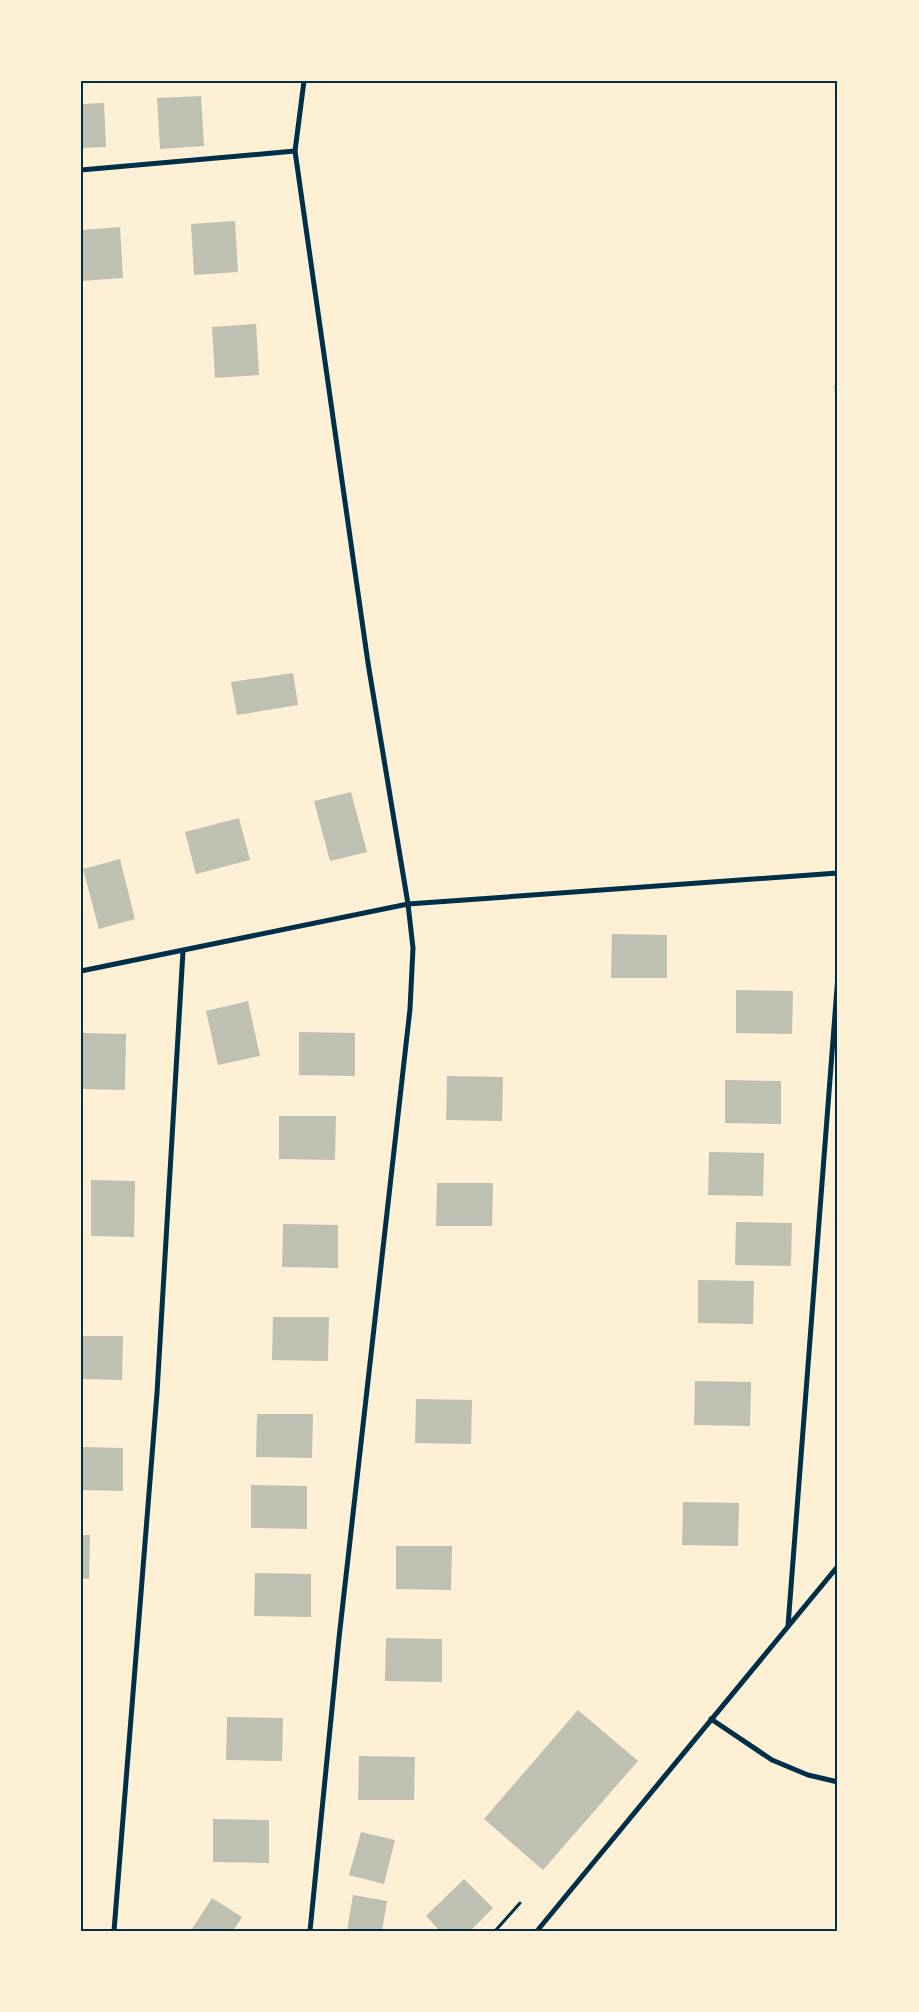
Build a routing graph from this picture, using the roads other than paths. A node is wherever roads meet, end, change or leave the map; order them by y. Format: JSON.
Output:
{"nodes":[{"id":1,"x":304,"y":81,"type":"edge"},
{"id":2,"x":295,"y":151,"type":"junction"},
{"id":3,"x":81,"y":170,"type":"edge"},
{"id":4,"x":838,"y":873,"type":"edge"},
{"id":5,"x":408,"y":904,"type":"junction"},
{"id":6,"x":183,"y":951,"type":"junction"},
{"id":7,"x":81,"y":971,"type":"edge"},
{"id":8,"x":838,"y":975,"type":"edge"},
{"id":9,"x":838,"y":1566,"type":"edge"},
{"id":10,"x":788,"y":1626,"type":"junction"},
{"id":11,"x":712,"y":1719,"type":"junction"},
{"id":12,"x":838,"y":1782,"type":"edge"},
{"id":13,"x":114,"y":1931,"type":"edge"},
{"id":14,"x":310,"y":1931,"type":"edge"},
{"id":15,"x":536,"y":1931,"type":"edge"}],
"edges":[{"from":1,"to":2,"type":"street"},
{"from":2,"to":3,"type":"street"},
{"from":2,"to":5,"type":"street"},
{"from":4,"to":5,"type":"street"},
{"from":5,"to":6,"type":"street"},
{"from":5,"to":14,"type":"street"},
{"from":6,"to":7,"type":"street"},
{"from":6,"to":13,"type":"street"},
{"from":8,"to":10,"type":"street"},
{"from":9,"to":10,"type":"street"},
{"from":10,"to":11,"type":"street"},
{"from":11,"to":12,"type":"street"},
{"from":11,"to":15,"type":"street"}]}
